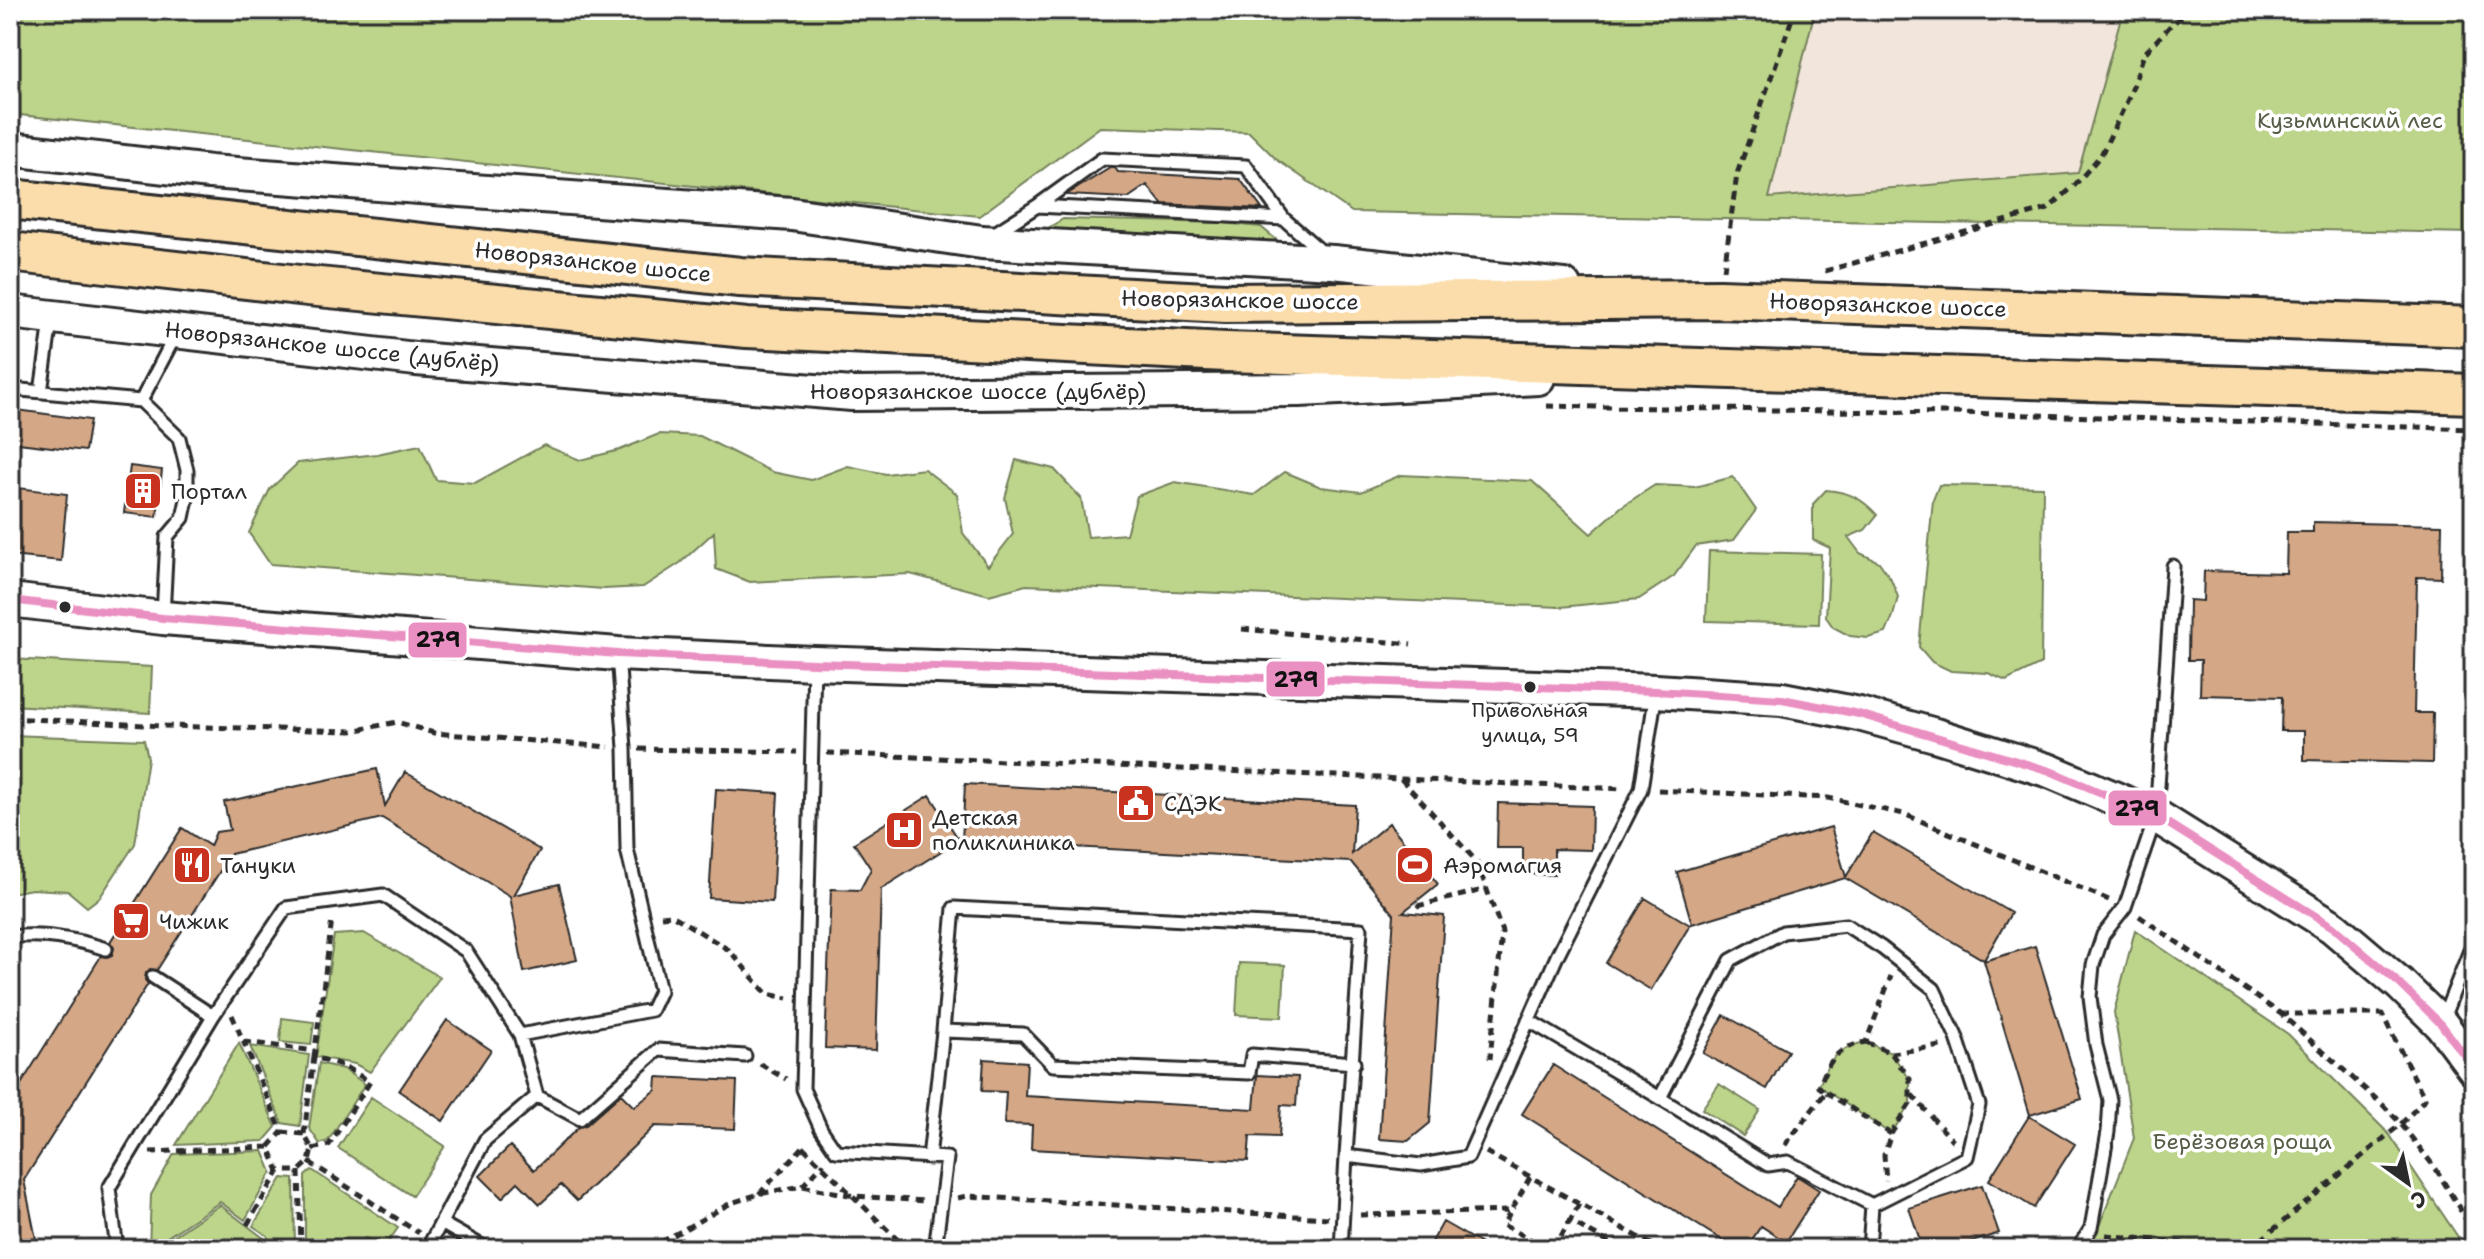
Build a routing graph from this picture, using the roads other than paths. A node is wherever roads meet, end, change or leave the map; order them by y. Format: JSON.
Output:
{"nodes":[{"id":1,"x":10,"y":149,"type":"edge"},
{"id":2,"x":1153,"y":161,"type":"junction"},
{"id":3,"x":1186,"y":163,"type":"junction"},
{"id":4,"x":1214,"y":164,"type":"junction"},
{"id":5,"x":1163,"y":175,"type":"dead end"},
{"id":6,"x":1196,"y":176,"type":"dead end"},
{"id":7,"x":1224,"y":178,"type":"dead end"},
{"id":8,"x":10,"y":199,"type":"edge"},
{"id":9,"x":1037,"y":206,"type":"junction"},
{"id":10,"x":1284,"y":219,"type":"junction"},
{"id":11,"x":982,"y":242,"type":"junction"},
{"id":12,"x":10,"y":252,"type":"edge"},
{"id":13,"x":1333,"y":262,"type":"junction"},
{"id":14,"x":1707,"y":299,"type":"junction"},
{"id":15,"x":10,"y":312,"type":"edge"},
{"id":16,"x":52,"y":316,"type":"junction"},
{"id":17,"x":2474,"y":327,"type":"edge"},
{"id":18,"x":177,"y":330,"type":"junction"},
{"id":19,"x":1710,"y":369,"type":"junction"},
{"id":20,"x":10,"y":389,"type":"edge"},
{"id":21,"x":41,"y":392,"type":"junction"},
{"id":22,"x":2474,"y":394,"type":"edge"},
{"id":23,"x":141,"y":401,"type":"junction"},
{"id":24,"x":2173,"y":566,"type":"dead end"},
{"id":25,"x":10,"y":600,"type":"edge"},
{"id":26,"x":163,"y":618,"type":"junction"},
{"id":27,"x":618,"y":654,"type":"junction"},
{"id":28,"x":814,"y":663,"type":"junction"},
{"id":29,"x":1656,"y":691,"type":"junction"},
{"id":30,"x":2156,"y":816,"type":"junction"},
{"id":31,"x":10,"y":937,"type":"edge"},
{"id":32,"x":2474,"y":940,"type":"edge"},
{"id":33,"x":106,"y":949,"type":"dead end"},
{"id":34,"x":153,"y":977,"type":"dead end"},
{"id":35,"x":213,"y":1016,"type":"junction"},
{"id":36,"x":1528,"y":1020,"type":"junction"},
{"id":37,"x":2441,"y":1024,"type":"junction"},
{"id":38,"x":943,"y":1031,"type":"junction"},
{"id":39,"x":520,"y":1035,"type":"junction"},
{"id":40,"x":745,"y":1056,"type":"road end"},
{"id":41,"x":2472,"y":1059,"type":"edge"},
{"id":42,"x":1354,"y":1063,"type":"junction"},
{"id":43,"x":537,"y":1096,"type":"junction"},
{"id":44,"x":1660,"y":1098,"type":"junction"},
{"id":45,"x":1346,"y":1156,"type":"junction"},
{"id":46,"x":929,"y":1158,"type":"junction"},
{"id":47,"x":1872,"y":1205,"type":"junction"},
{"id":48,"x":441,"y":1223,"type":"junction"},
{"id":49,"x":429,"y":1245,"type":"edge"},
{"id":50,"x":117,"y":1249,"type":"edge"},
{"id":51,"x":487,"y":1249,"type":"edge"},
{"id":52,"x":935,"y":1249,"type":"edge"},
{"id":53,"x":1341,"y":1249,"type":"edge"},
{"id":54,"x":1869,"y":1249,"type":"edge"},
{"id":55,"x":2078,"y":1249,"type":"edge"}],
"edges":[{"from":1,"to":11,"type":"main road"},
{"from":2,"to":3,"type":"lane"},
{"from":2,"to":5,"type":"lane"},
{"from":2,"to":9,"type":"lane"},
{"from":3,"to":4,"type":"lane"},
{"from":3,"to":6,"type":"lane"},
{"from":4,"to":7,"type":"lane"},
{"from":4,"to":10,"type":"lane"},
{"from":8,"to":14,"type":"highway","name":"Новорязанское шоссе"},
{"from":9,"to":10,"type":"lane"},
{"from":9,"to":11,"type":"lane"},
{"from":10,"to":13,"type":"lane"},
{"from":11,"to":13,"type":"main road"},
{"from":12,"to":19,"type":"highway"},
{"from":13,"to":14,"type":"main road"},
{"from":14,"to":17,"type":"highway","name":"Новорязанское шоссе"},
{"from":15,"to":16,"type":"main road","name":"Новорязанское шоссе (дублёр)"},
{"from":16,"to":18,"type":"main road","name":"Новорязанское шоссе (дублёр)"},
{"from":16,"to":21,"type":"lane"},
{"from":18,"to":19,"type":"main road","name":"Новорязанское шоссе (дублёр)"},
{"from":18,"to":23,"type":"lane"},
{"from":19,"to":22,"type":"highway"},
{"from":20,"to":21,"type":"lane"},
{"from":21,"to":23,"type":"lane"},
{"from":23,"to":26,"type":"lane"},
{"from":24,"to":30,"type":"lane"},
{"from":25,"to":26,"type":"main road"},
{"from":26,"to":27,"type":"main road"},
{"from":27,"to":28,"type":"main road"},
{"from":27,"to":39,"type":"lane"},
{"from":28,"to":29,"type":"main road"},
{"from":28,"to":46,"type":"lane"},
{"from":29,"to":30,"type":"main road"},
{"from":29,"to":36,"type":"lane"},
{"from":30,"to":37,"type":"main road"},
{"from":30,"to":55,"type":"lane"},
{"from":31,"to":33,"type":"lane"},
{"from":32,"to":37,"type":"lane"},
{"from":34,"to":35,"type":"lane"},
{"from":35,"to":39,"type":"lane"},
{"from":35,"to":50,"type":"lane"},
{"from":36,"to":44,"type":"lane"},
{"from":36,"to":45,"type":"lane"},
{"from":37,"to":41,"type":"main road"},
{"from":38,"to":42,"type":"lane"},
{"from":38,"to":42,"type":"lane"},
{"from":38,"to":46,"type":"lane"},
{"from":39,"to":43,"type":"lane"},
{"from":40,"to":43,"type":"lane"},
{"from":42,"to":45,"type":"lane"},
{"from":43,"to":48,"type":"lane"},
{"from":44,"to":47,"type":"lane"},
{"from":44,"to":47,"type":"lane"},
{"from":45,"to":53,"type":"lane"},
{"from":46,"to":52,"type":"lane"},
{"from":47,"to":54,"type":"lane"},
{"from":48,"to":49,"type":"lane"},
{"from":48,"to":51,"type":"lane"}]}
